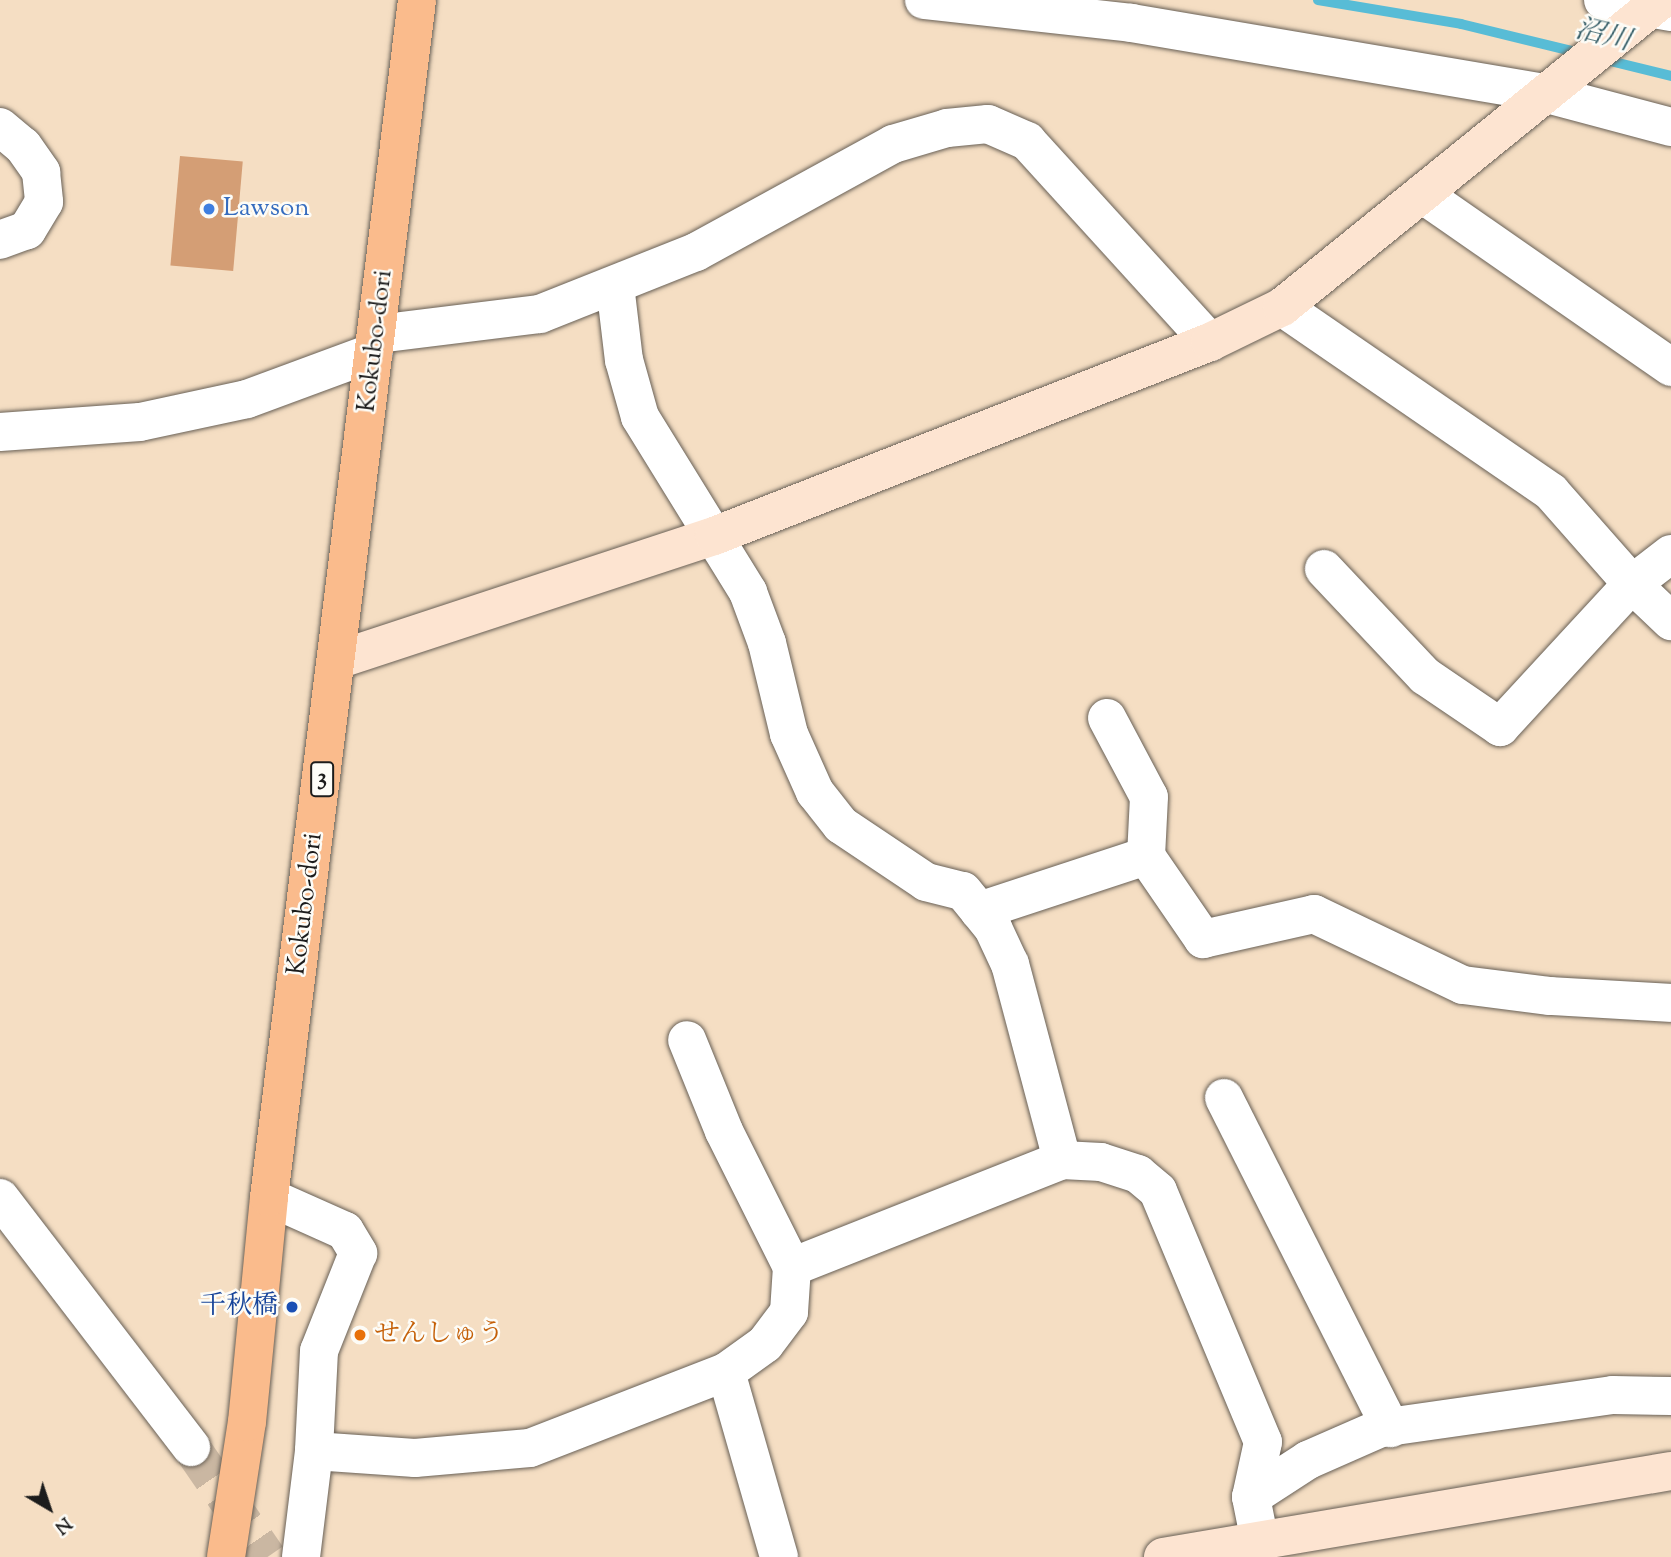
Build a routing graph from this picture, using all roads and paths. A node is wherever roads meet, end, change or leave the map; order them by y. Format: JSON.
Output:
{"nodes":[{"id":1,"x":417,"y":0,"type":"edge"},
{"id":2,"x":924,"y":0,"type":"edge"},
{"id":3,"x":1603,"y":0,"type":"edge"},
{"id":4,"x":1662,"y":6,"type":"edge"},
{"id":5,"x":1543,"y":93,"type":"junction"},
{"id":6,"x":0,"y":127,"type":"edge"},
{"id":7,"x":1671,"y":127,"type":"edge"},
{"id":8,"x":1422,"y":194,"type":"junction"},
{"id":9,"x":0,"y":240,"type":"edge"},
{"id":10,"x":615,"y":285,"type":"junction"},
{"id":11,"x":1282,"y":307,"type":"junction"},
{"id":12,"x":1210,"y":342,"type":"junction"},
{"id":13,"x":376,"y":343,"type":"junction"},
{"id":14,"x":1671,"y":367,"type":"edge"},
{"id":15,"x":0,"y":432,"type":"edge"},
{"id":16,"x":714,"y":536,"type":"junction"},
{"id":17,"x":1671,"y":554,"type":"edge"},
{"id":18,"x":1324,"y":569,"type":"dead end"},
{"id":19,"x":1632,"y":584,"type":"junction"},
{"id":20,"x":1671,"y":621,"type":"edge"},
{"id":21,"x":337,"y":660,"type":"junction"},
{"id":22,"x":1107,"y":718,"type":"dead end"},
{"id":23,"x":1146,"y":856,"type":"junction"},
{"id":24,"x":979,"y":911,"type":"junction"},
{"id":25,"x":1671,"y":1003,"type":"edge"},
{"id":26,"x":687,"y":1040,"type":"dead end"},
{"id":27,"x":1224,"y":1098,"type":"dead end"},
{"id":28,"x":1062,"y":1160,"type":"junction"},
{"id":29,"x":269,"y":1197,"type":"junction"},
{"id":30,"x":0,"y":1198,"type":"edge"},
{"id":31,"x":792,"y":1267,"type":"junction"},
{"id":32,"x":726,"y":1372,"type":"junction"},
{"id":33,"x":1671,"y":1396,"type":"edge"},
{"id":34,"x":1391,"y":1427,"type":"junction"},
{"id":35,"x":191,"y":1447,"type":"tunnel mouth"},
{"id":36,"x":314,"y":1451,"type":"junction"},
{"id":37,"x":1671,"y":1471,"type":"edge"},
{"id":38,"x":1251,"y":1497,"type":"junction"},
{"id":39,"x":1260,"y":1542,"type":"junction"},
{"id":40,"x":226,"y":1557,"type":"edge"},
{"id":41,"x":301,"y":1557,"type":"edge"},
{"id":42,"x":779,"y":1557,"type":"edge"},
{"id":43,"x":1163,"y":1557,"type":"edge"}],
"edges":[{"from":1,"to":13,"type":"main road","name":"Kokubo-dori","number":"3"},
{"from":2,"to":5,"type":"street"},
{"from":3,"to":4,"type":"street"},
{"from":4,"to":5,"type":"street"},
{"from":5,"to":7,"type":"street"},
{"from":5,"to":8,"type":"street"},
{"from":6,"to":9,"type":"street"},
{"from":8,"to":11,"type":"street"},
{"from":8,"to":14,"type":"street"},
{"from":10,"to":12,"type":"street"},
{"from":10,"to":13,"type":"street"},
{"from":10,"to":16,"type":"street"},
{"from":11,"to":12,"type":"street"},
{"from":11,"to":19,"type":"street"},
{"from":12,"to":16,"type":"street"},
{"from":13,"to":15,"type":"street"},
{"from":13,"to":21,"type":"main road","name":"Kokubo-dori","number":"3"},
{"from":16,"to":21,"type":"street"},
{"from":16,"to":24,"type":"street"},
{"from":17,"to":19,"type":"street"},
{"from":18,"to":19,"type":"street"},
{"from":19,"to":20,"type":"street"},
{"from":21,"to":29,"type":"main road","name":"Kokubo-dori","number":"3"},
{"from":22,"to":23,"type":"street"},
{"from":23,"to":24,"type":"street"},
{"from":23,"to":25,"type":"street"},
{"from":24,"to":28,"type":"street"},
{"from":26,"to":31,"type":"street"},
{"from":27,"to":34,"type":"street"},
{"from":28,"to":31,"type":"street"},
{"from":28,"to":38,"type":"street"},
{"from":29,"to":36,"type":"street"},
{"from":29,"to":40,"type":"main road","name":"Kokubo-dori","number":"3"},
{"from":30,"to":35,"type":"street"},
{"from":31,"to":32,"type":"street"},
{"from":32,"to":36,"type":"street"},
{"from":32,"to":42,"type":"street"},
{"from":33,"to":34,"type":"street"},
{"from":34,"to":38,"type":"street"},
{"from":36,"to":41,"type":"street"},
{"from":37,"to":39,"type":"street"},
{"from":38,"to":39,"type":"street"},
{"from":39,"to":43,"type":"street"}]}
